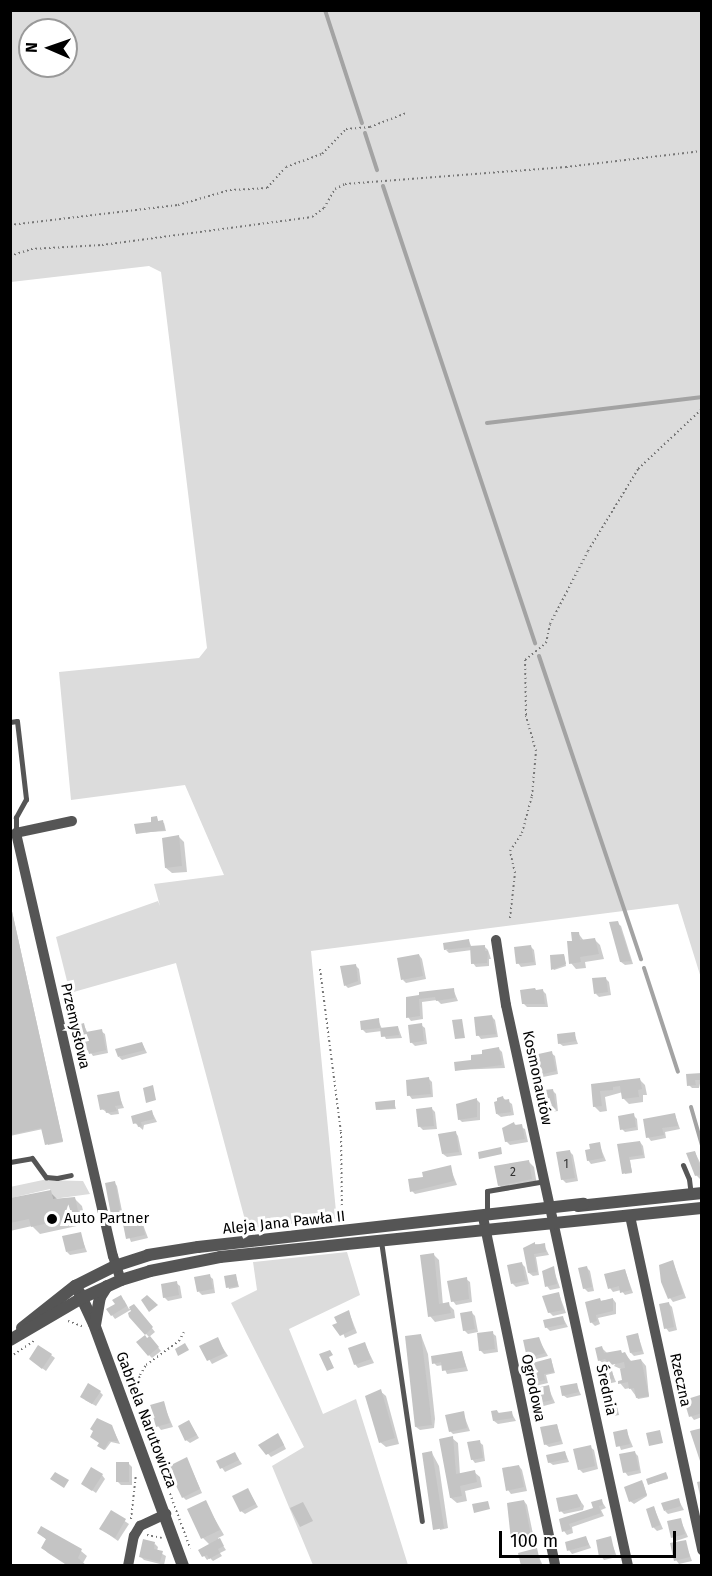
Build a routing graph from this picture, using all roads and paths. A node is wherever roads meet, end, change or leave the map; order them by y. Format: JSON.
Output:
{"nodes":[{"id":1,"x":407,"y":113,"type":"dead end"},
{"id":2,"x":702,"y":151,"type":"edge"},
{"id":3,"x":10,"y":225,"type":"edge"},
{"id":4,"x":10,"y":256,"type":"edge"},
{"id":5,"x":702,"y":409,"type":"edge"},
{"id":6,"x":10,"y":722,"type":"edge"},
{"id":7,"x":72,"y":821,"type":"dead end"},
{"id":8,"x":16,"y":833,"type":"junction"},
{"id":9,"x":510,"y":918,"type":"dead end"},
{"id":10,"x":496,"y":940,"type":"dead end"},
{"id":11,"x":320,"y":969,"type":"dead end"},
{"id":12,"x":10,"y":1162,"type":"edge"},
{"id":13,"x":683,"y":1165,"type":"dead end"},
{"id":14,"x":71,"y":1174,"type":"dead end"},
{"id":15,"x":545,"y":1181,"type":"junction"},
{"id":16,"x":696,"y":1194,"type":"edge"},
{"id":17,"x":615,"y":1203,"type":"junction"},
{"id":18,"x":584,"y":1204,"type":"junction"},
{"id":19,"x":550,"y":1206,"type":"junction"},
{"id":20,"x":702,"y":1208,"type":"edge"},
{"id":21,"x":676,"y":1212,"type":"junction"},
{"id":22,"x":630,"y":1216,"type":"junction"},
{"id":23,"x":485,"y":1220,"type":"junction"},
{"id":24,"x":553,"y":1222,"type":"junction"},
{"id":25,"x":344,"y":1238,"type":"junction"},
{"id":26,"x":381,"y":1240,"type":"junction"},
{"id":27,"x":115,"y":1266,"type":"junction"},
{"id":28,"x":122,"y":1280,"type":"junction"},
{"id":29,"x":75,"y":1286,"type":"junction"},
{"id":30,"x":106,"y":1286,"type":"junction"},
{"id":31,"x":82,"y":1298,"type":"junction"},
{"id":32,"x":62,"y":1322,"type":"dead end"},
{"id":33,"x":91,"y":1329,"type":"junction"},
{"id":34,"x":184,"y":1332,"type":"dead end"},
{"id":35,"x":10,"y":1339,"type":"edge"},
{"id":36,"x":36,"y":1340,"type":"dead end"},
{"id":37,"x":10,"y":1357,"type":"edge"},
{"id":38,"x":132,"y":1390,"type":"dead end"},
{"id":39,"x":135,"y":1400,"type":"junction"},
{"id":40,"x":138,"y":1407,"type":"dead end"},
{"id":41,"x":157,"y":1458,"type":"dead end"},
{"id":42,"x":136,"y":1465,"type":"dead end"},
{"id":43,"x":166,"y":1514,"type":"junction"},
{"id":44,"x":422,"y":1521,"type":"dead end"},
{"id":45,"x":131,"y":1522,"type":"dead end"},
{"id":46,"x":702,"y":1550,"type":"edge"},
{"id":47,"x":191,"y":1551,"type":"dead end"},
{"id":48,"x":128,"y":1566,"type":"edge"},
{"id":49,"x":183,"y":1566,"type":"edge"},
{"id":50,"x":555,"y":1566,"type":"edge"},
{"id":51,"x":628,"y":1566,"type":"edge"}],
"edges":[{"from":1,"to":3,"type":"path"},
{"from":2,"to":4,"type":"path"},
{"from":5,"to":9,"type":"path"},
{"from":6,"to":8,"type":"lane"},
{"from":7,"to":8,"type":"street"},
{"from":8,"to":27,"type":"street","name":"Przemysłowa"},
{"from":10,"to":15,"type":"street","name":"Kosmonautów"},
{"from":11,"to":25,"type":"path"},
{"from":12,"to":14,"type":"lane"},
{"from":13,"to":16,"type":"lane"},
{"from":15,"to":19,"type":"street","name":"Kosmonautów"},
{"from":15,"to":23,"type":"lane"},
{"from":16,"to":17,"type":"street","name":"Aleja Jana Pawła II"},
{"from":16,"to":21,"type":"street"},
{"from":17,"to":18,"type":"street","name":"Aleja Jana Pawła II"},
{"from":17,"to":22,"type":"street"},
{"from":18,"to":19,"type":"street","name":"Aleja Jana Pawła II"},
{"from":18,"to":24,"type":"street","name":"Aleja Jana Pawła II"},
{"from":19,"to":23,"type":"street","name":"Aleja Jana Pawła II"},
{"from":19,"to":24,"type":"street","name":"Kosmonautów"},
{"from":20,"to":21,"type":"street","name":"Aleja Jana Pawła II"},
{"from":21,"to":22,"type":"street","name":"Aleja Jana Pawła II"},
{"from":22,"to":24,"type":"street","name":"Aleja Jana Pawła II"},
{"from":22,"to":46,"type":"street","name":"Rzeczna"},
{"from":23,"to":24,"type":"street","name":"Aleja Jana Pawła II"},
{"from":23,"to":25,"type":"street","name":"Aleja Jana Pawła II"},
{"from":23,"to":26,"type":"street","name":"Aleja Jana Pawła II"},
{"from":23,"to":50,"type":"street","name":"Ogrodowa"},
{"from":24,"to":51,"type":"street","name":"Średnia"},
{"from":25,"to":26,"type":"street","name":"Aleja Jana Pawła II"},
{"from":25,"to":27,"type":"street","name":"Aleja Jana Pawła II"},
{"from":25,"to":28,"type":"street","name":"Aleja Jana Pawła II"},
{"from":26,"to":44,"type":"lane"},
{"from":27,"to":28,"type":"street","name":"Przemysłowa"},
{"from":27,"to":29,"type":"street","name":"Aleja Jana Pawła II"},
{"from":28,"to":30,"type":"street","name":"Aleja Jana Pawła II"},
{"from":29,"to":31,"type":"street","name":"Gabriela Narutowicza"},
{"from":29,"to":35,"type":"street","name":"Aleja Jana Pawła II"},
{"from":30,"to":31,"type":"street","name":"Aleja Jana Pawła II"},
{"from":30,"to":33,"type":"street"},
{"from":31,"to":33,"type":"street","name":"Gabriela Narutowicza"},
{"from":31,"to":35,"type":"street","name":"Aleja Jana Pawła II"},
{"from":32,"to":33,"type":"path"},
{"from":33,"to":43,"type":"street","name":"Gabriela Narutowicza"},
{"from":34,"to":39,"type":"path"},
{"from":36,"to":37,"type":"path"},
{"from":38,"to":39,"type":"path"},
{"from":39,"to":40,"type":"path"},
{"from":41,"to":47,"type":"path"},
{"from":42,"to":45,"type":"path"},
{"from":43,"to":48,"type":"street"},
{"from":43,"to":49,"type":"street","name":"Gabriela Narutowicza"}]}
